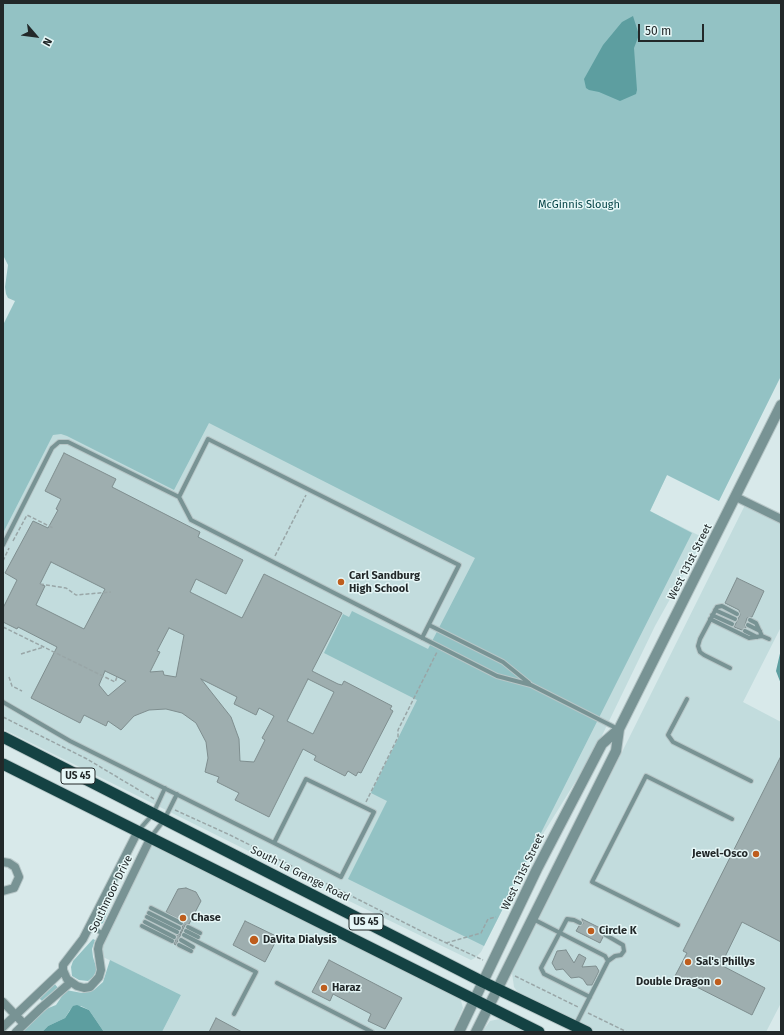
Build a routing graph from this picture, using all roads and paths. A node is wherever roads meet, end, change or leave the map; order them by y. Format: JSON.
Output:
{"nodes":[{"id":1,"x":781,"y":405,"type":"edge"},
{"id":2,"x":309,"y":490,"type":"junction"},
{"id":3,"x":179,"y":497,"type":"junction"},
{"id":4,"x":736,"y":497,"type":"junction"},
{"id":5,"x":781,"y":519,"type":"edge"},
{"id":6,"x":53,"y":528,"type":"dead end"},
{"id":7,"x":13,"y":541,"type":"dead end"},
{"id":8,"x":3,"y":545,"type":"edge"},
{"id":9,"x":10,"y":548,"type":"dead end"},
{"id":10,"x":3,"y":561,"type":"edge"},
{"id":11,"x":272,"y":562,"type":"junction"},
{"id":12,"x":40,"y":584,"type":"dead end"},
{"id":13,"x":110,"y":592,"type":"dead end"},
{"id":14,"x":715,"y":610,"type":"junction"},
{"id":15,"x":737,"y":614,"type":"dead end"},
{"id":16,"x":712,"y":615,"type":"junction"},
{"id":17,"x":710,"y":619,"type":"junction"},
{"id":18,"x":735,"y":619,"type":"dead end"},
{"id":19,"x":750,"y":620,"type":"dead end"},
{"id":20,"x":732,"y":624,"type":"dead end"},
{"id":21,"x":429,"y":625,"type":"junction"},
{"id":22,"x":748,"y":625,"type":"dead end"},
{"id":23,"x":3,"y":627,"type":"edge"},
{"id":24,"x":745,"y":631,"type":"dead end"},
{"id":25,"x":759,"y":634,"type":"junction"},
{"id":26,"x":422,"y":638,"type":"junction"},
{"id":27,"x":769,"y":639,"type":"dead end"},
{"id":28,"x":440,"y":646,"type":"junction"},
{"id":29,"x":44,"y":647,"type":"junction"},
{"id":30,"x":21,"y":654,"type":"dead end"},
{"id":31,"x":730,"y":668,"type":"dead end"},
{"id":32,"x":10,"y":677,"type":"dead end"},
{"id":33,"x":117,"y":677,"type":"dead end"},
{"id":34,"x":530,"y":685,"type":"junction"},
{"id":35,"x":22,"y":691,"type":"dead end"},
{"id":36,"x":686,"y":699,"type":"dead end"},
{"id":37,"x":3,"y":702,"type":"edge"},
{"id":38,"x":3,"y":717,"type":"edge"},
{"id":39,"x":619,"y":729,"type":"junction"},
{"id":40,"x":3,"y":738,"type":"edge"},
{"id":41,"x":3,"y":764,"type":"edge"},
{"id":42,"x":751,"y":781,"type":"dead end"},
{"id":43,"x":165,"y":788,"type":"junction"},
{"id":44,"x":177,"y":794,"type":"junction"},
{"id":45,"x":152,"y":798,"type":"dead end"},
{"id":46,"x":363,"y":807,"type":"junction"},
{"id":47,"x":179,"y":812,"type":"dead end"},
{"id":48,"x":153,"y":814,"type":"junction"},
{"id":49,"x":732,"y":819,"type":"dead end"},
{"id":50,"x":164,"y":820,"type":"junction"},
{"id":51,"x":138,"y":831,"type":"junction"},
{"id":52,"x":151,"y":837,"type":"junction"},
{"id":53,"x":274,"y":843,"type":"junction"},
{"id":54,"x":3,"y":862,"type":"edge"},
{"id":55,"x":3,"y":891,"type":"edge"},
{"id":56,"x":151,"y":908,"type":"dead end"},
{"id":57,"x":148,"y":915,"type":"dead end"},
{"id":58,"x":496,"y":917,"type":"dead end"},
{"id":59,"x":533,"y":919,"type":"junction"},
{"id":60,"x":144,"y":922,"type":"dead end"},
{"id":61,"x":580,"y":923,"type":"dead end"},
{"id":62,"x":678,"y":925,"type":"dead end"},
{"id":63,"x":142,"y":926,"type":"dead end"},
{"id":64,"x":90,"y":927,"type":"junction"},
{"id":65,"x":559,"y":933,"type":"junction"},
{"id":66,"x":104,"y":934,"type":"junction"},
{"id":67,"x":604,"y":934,"type":"dead end"},
{"id":68,"x":198,"y":937,"type":"junction"},
{"id":69,"x":180,"y":942,"type":"dead end"},
{"id":70,"x":445,"y":943,"type":"junction"},
{"id":71,"x":192,"y":949,"type":"dead end"},
{"id":72,"x":470,"y":954,"type":"dead end"},
{"id":73,"x":608,"y":961,"type":"junction"},
{"id":74,"x":63,"y":970,"type":"junction"},
{"id":75,"x":523,"y":980,"type":"dead end"},
{"id":76,"x":71,"y":982,"type":"junction"},
{"id":77,"x":483,"y":982,"type":"junction"},
{"id":78,"x":276,"y":983,"type":"dead end"},
{"id":79,"x":498,"y":989,"type":"junction"},
{"id":80,"x":590,"y":997,"type":"junction"},
{"id":81,"x":32,"y":998,"type":"junction"},
{"id":82,"x":474,"y":999,"type":"junction"},
{"id":83,"x":3,"y":1002,"type":"edge"},
{"id":84,"x":489,"y":1007,"type":"junction"},
{"id":85,"x":41,"y":1008,"type":"junction"},
{"id":86,"x":583,"y":1010,"type":"junction"},
{"id":87,"x":15,"y":1014,"type":"junction"},
{"id":88,"x":234,"y":1014,"type":"dead end"},
{"id":89,"x":24,"y":1024,"type":"junction"},
{"id":90,"x":575,"y":1026,"type":"junction"},
{"id":91,"x":3,"y":1027,"type":"edge"},
{"id":92,"x":16,"y":1032,"type":"edge"},
{"id":93,"x":372,"y":1032,"type":"edge"},
{"id":94,"x":459,"y":1032,"type":"edge"},
{"id":95,"x":476,"y":1032,"type":"edge"},
{"id":96,"x":539,"y":1032,"type":"edge"},
{"id":97,"x":586,"y":1032,"type":"edge"},
{"id":98,"x":627,"y":1032,"type":"edge"}],
"edges":[{"from":1,"to":4,"type":"street","name":"West 131st Street"},
{"from":2,"to":3,"type":"lane"},
{"from":2,"to":11,"type":"path"},
{"from":2,"to":21,"type":"lane"},
{"from":3,"to":8,"type":"lane"},
{"from":3,"to":11,"type":"lane"},
{"from":4,"to":5,"type":"street"},
{"from":4,"to":39,"type":"street","name":"West 131st Street"},
{"from":6,"to":7,"type":"path"},
{"from":9,"to":10,"type":"path"},
{"from":11,"to":26,"type":"lane"},
{"from":12,"to":13,"type":"path"},
{"from":14,"to":15,"type":"lane"},
{"from":14,"to":16,"type":"lane"},
{"from":14,"to":18,"type":"lane"},
{"from":16,"to":17,"type":"lane"},
{"from":16,"to":20,"type":"lane"},
{"from":17,"to":25,"type":"lane"},
{"from":17,"to":31,"type":"lane"},
{"from":19,"to":25,"type":"lane"},
{"from":21,"to":26,"type":"lane"},
{"from":21,"to":34,"type":"lane"},
{"from":22,"to":25,"type":"lane"},
{"from":23,"to":29,"type":"path"},
{"from":24,"to":25,"type":"lane"},
{"from":25,"to":27,"type":"lane"},
{"from":26,"to":28,"type":"lane"},
{"from":28,"to":34,"type":"lane"},
{"from":28,"to":46,"type":"path"},
{"from":29,"to":30,"type":"path"},
{"from":29,"to":33,"type":"path"},
{"from":32,"to":35,"type":"path"},
{"from":34,"to":39,"type":"lane"},
{"from":36,"to":42,"type":"lane"},
{"from":37,"to":43,"type":"lane"},
{"from":38,"to":45,"type":"path"},
{"from":39,"to":59,"type":"street","name":"West 131st Street"},
{"from":39,"to":77,"type":"street","name":"West 131st Street"},
{"from":40,"to":48,"type":"highway","name":"South La Grange Road","number":"US 45"},
{"from":41,"to":51,"type":"highway","number":"US 45"},
{"from":43,"to":44,"type":"lane"},
{"from":43,"to":48,"type":"lane"},
{"from":44,"to":50,"type":"lane"},
{"from":44,"to":53,"type":"lane"},
{"from":46,"to":53,"type":"lane"},
{"from":46,"to":53,"type":"lane"},
{"from":47,"to":70,"type":"path"},
{"from":48,"to":50,"type":"highway","name":"South La Grange Road","number":"US 45"},
{"from":48,"to":51,"type":"lane"},
{"from":49,"to":62,"type":"lane"},
{"from":50,"to":52,"type":"lane"},
{"from":50,"to":77,"type":"highway","name":"South La Grange Road","number":"US 45"},
{"from":51,"to":52,"type":"highway","number":"US 45"},
{"from":51,"to":64,"type":"street","name":"Southmoor Drive"},
{"from":52,"to":66,"type":"street","name":"Southmoor Drive"},
{"from":52,"to":82,"type":"highway","number":"US 45"},
{"from":54,"to":55,"type":"street"},
{"from":56,"to":57,"type":"lane"},
{"from":58,"to":70,"type":"path"},
{"from":59,"to":65,"type":"lane"},
{"from":59,"to":79,"type":"street","name":"West 131st Street"},
{"from":60,"to":63,"type":"lane"},
{"from":61,"to":65,"type":"lane"},
{"from":64,"to":66,"type":"lane"},
{"from":64,"to":74,"type":"street","name":"Southmoor Drive"},
{"from":65,"to":73,"type":"lane"},
{"from":65,"to":80,"type":"lane"},
{"from":66,"to":76,"type":"street","name":"Southmoor Drive"},
{"from":67,"to":73,"type":"lane"},
{"from":68,"to":68,"type":"lane"},
{"from":68,"to":88,"type":"lane"},
{"from":69,"to":71,"type":"lane"},
{"from":70,"to":72,"type":"path"},
{"from":73,"to":80,"type":"lane"},
{"from":74,"to":76,"type":"street"},
{"from":74,"to":81,"type":"street","name":"Southmoor Drive"},
{"from":75,"to":86,"type":"path"},
{"from":76,"to":85,"type":"street"},
{"from":77,"to":79,"type":"highway","name":"South La Grange Road","number":"US 45"},
{"from":77,"to":82,"type":"street","name":"West 131st Street"},
{"from":78,"to":93,"type":"lane"},
{"from":79,"to":84,"type":"street","name":"West 131st Street"},
{"from":79,"to":90,"type":"highway","name":"South La Grange Road","number":"US 45"},
{"from":80,"to":86,"type":"lane"},
{"from":81,"to":85,"type":"lane"},
{"from":81,"to":87,"type":"street","name":"Southmoor Drive"},
{"from":82,"to":84,"type":"highway","number":"US 45"},
{"from":82,"to":94,"type":"street","name":"West 131st Street"},
{"from":83,"to":87,"type":"street"},
{"from":84,"to":95,"type":"street","name":"West 131st Street"},
{"from":84,"to":96,"type":"highway","number":"US 45"},
{"from":85,"to":89,"type":"street"},
{"from":86,"to":90,"type":"lane"},
{"from":86,"to":98,"type":"path"},
{"from":87,"to":89,"type":"street"},
{"from":87,"to":91,"type":"street","name":"Southmoor Drive"},
{"from":89,"to":92,"type":"street"},
{"from":90,"to":97,"type":"highway","name":"South La Grange Road","number":"US 45"}]}
